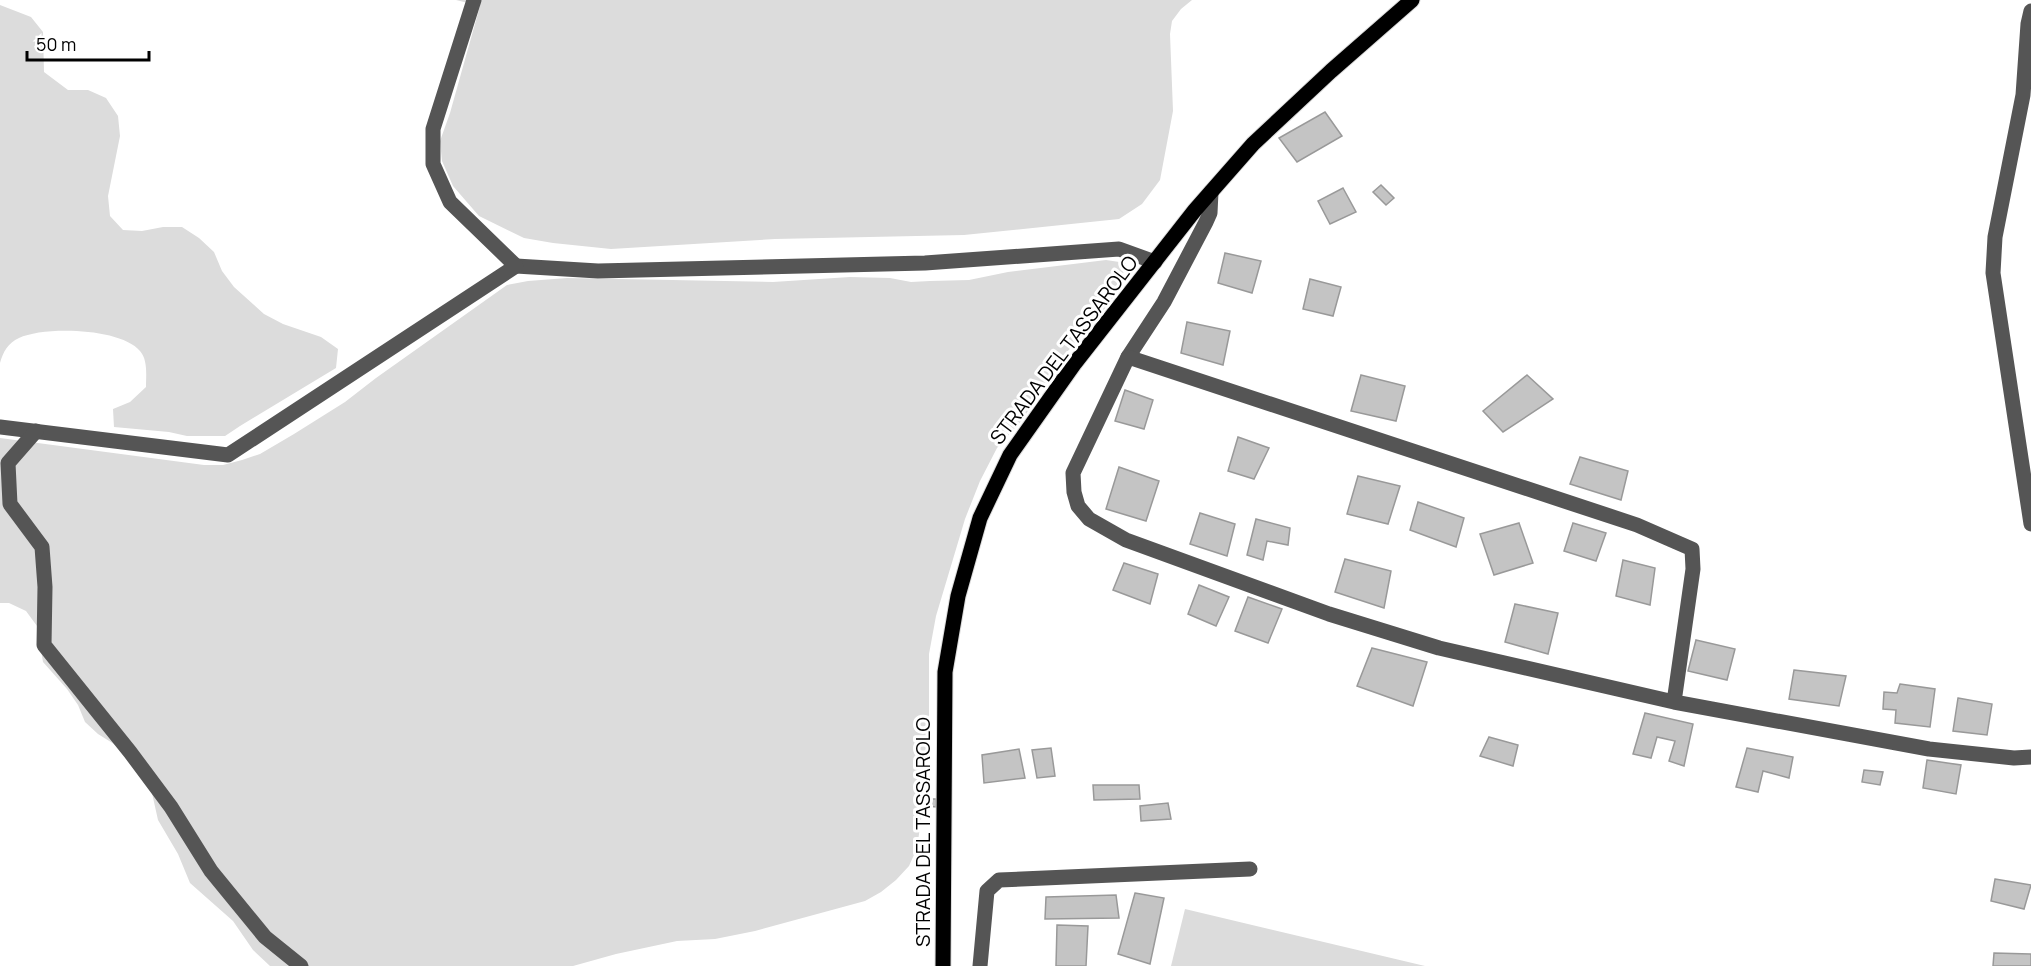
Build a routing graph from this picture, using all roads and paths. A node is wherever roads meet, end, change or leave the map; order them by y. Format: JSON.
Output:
{"nodes":[{"id":1,"x":474,"y":0,"type":"edge"},
{"id":2,"x":1412,"y":0,"type":"edge"},
{"id":3,"x":2031,"y":11,"type":"edge"},
{"id":4,"x":1211,"y":192,"type":"junction"},
{"id":5,"x":1155,"y":262,"type":"junction"},
{"id":6,"x":516,"y":266,"type":"junction"},
{"id":7,"x":1128,"y":357,"type":"junction"},
{"id":8,"x":0,"y":427,"type":"edge"},
{"id":9,"x":36,"y":431,"type":"junction"},
{"id":10,"x":2031,"y":524,"type":"edge"},
{"id":11,"x":1674,"y":702,"type":"junction"},
{"id":12,"x":2031,"y":757,"type":"edge"},
{"id":13,"x":1250,"y":869,"type":"dead end"},
{"id":14,"x":301,"y":966,"type":"edge"},
{"id":15,"x":943,"y":966,"type":"edge"},
{"id":16,"x":980,"y":966,"type":"edge"}],
"edges":[{"from":1,"to":6,"type":"street"},
{"from":2,"to":4,"type":"main road","name":"STRADA DEL TASSAROLO"},
{"from":3,"to":10,"type":"street"},
{"from":4,"to":5,"type":"main road","name":"STRADA DEL TASSAROLO"},
{"from":4,"to":7,"type":"street"},
{"from":5,"to":6,"type":"street"},
{"from":5,"to":15,"type":"main road","name":"STRADA DEL TASSAROLO"},
{"from":6,"to":9,"type":"street"},
{"from":7,"to":11,"type":"street"},
{"from":7,"to":11,"type":"street"},
{"from":8,"to":9,"type":"street"},
{"from":9,"to":14,"type":"street"},
{"from":11,"to":12,"type":"street"},
{"from":13,"to":16,"type":"street"}]}
